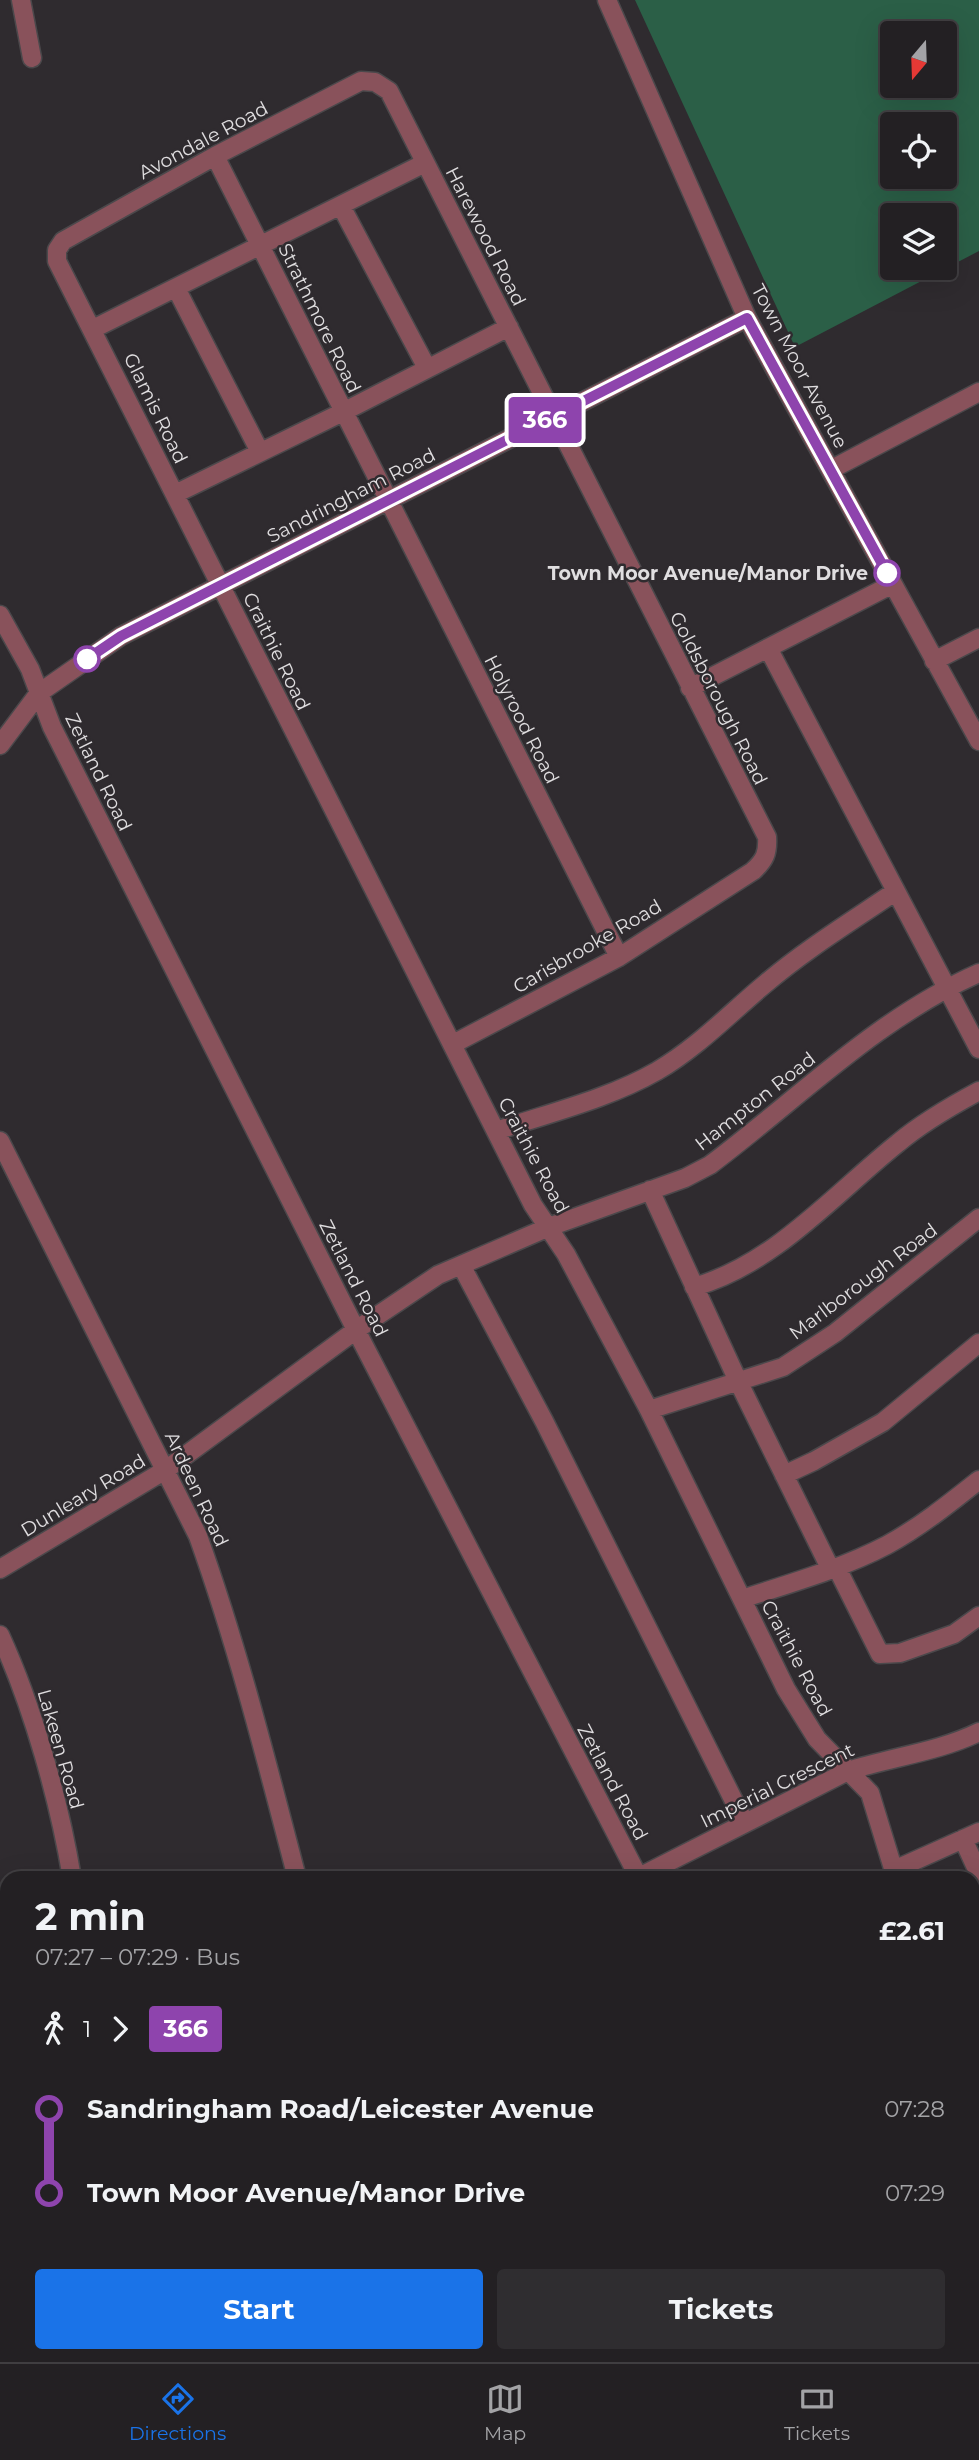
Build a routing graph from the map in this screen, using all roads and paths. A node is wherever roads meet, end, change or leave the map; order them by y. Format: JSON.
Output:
{"nodes":[{"id":1,"x":21,"y":0,"type":"edge"},
{"id":2,"x":607,"y":0,"type":"edge"},
{"id":3,"x":32,"y":58,"type":"dead end"},
{"id":4,"x":375,"y":82,"type":"joint"},
{"id":5,"x":215,"y":156,"type":"junction"},
{"id":6,"x":425,"y":163,"type":"junction"},
{"id":7,"x":341,"y":206,"type":"junction"},
{"id":8,"x":260,"y":245,"type":"junction"},
{"id":9,"x":57,"y":250,"type":"joint"},
{"id":10,"x":176,"y":288,"type":"junction"},
{"id":11,"x":747,"y":318,"type":"junction"},
{"id":12,"x":509,"y":327,"type":"junction"},
{"id":13,"x":93,"y":329,"type":"junction"},
{"id":14,"x":427,"y":368,"type":"junction"},
{"id":15,"x":979,"y":391,"type":"edge"},
{"id":16,"x":343,"y":412,"type":"junction"},
{"id":17,"x":554,"y":416,"type":"junction"},
{"id":18,"x":260,"y":452,"type":"junction"},
{"id":19,"x":832,"y":469,"type":"junction"},
{"id":20,"x":175,"y":495,"type":"junction"},
{"id":21,"x":388,"y":499,"type":"junction"},
{"id":22,"x":893,"y":584,"type":"junction"},
{"id":23,"x":221,"y":585,"type":"junction"},
{"id":24,"x":0,"y":615,"type":"edge"},
{"id":25,"x":979,"y":638,"type":"edge"},
{"id":26,"x":768,"y":648,"type":"junction"},
{"id":27,"x":934,"y":661,"type":"junction"},
{"id":28,"x":690,"y":688,"type":"junction"},
{"id":29,"x":39,"y":693,"type":"junction"},
{"id":30,"x":979,"y":741,"type":"edge"},
{"id":31,"x":0,"y":745,"type":"edge"},
{"id":32,"x":768,"y":851,"type":"joint"},
{"id":33,"x":896,"y":891,"type":"junction"},
{"id":34,"x":619,"y":957,"type":"junction"},
{"id":35,"x":979,"y":973,"type":"edge"},
{"id":36,"x":946,"y":987,"type":"junction"},
{"id":37,"x":453,"y":1044,"type":"junction"},
{"id":38,"x":979,"y":1049,"type":"edge"},
{"id":39,"x":979,"y":1091,"type":"edge"},
{"id":40,"x":496,"y":1131,"type":"junction"},
{"id":41,"x":0,"y":1141,"type":"edge"},
{"id":42,"x":650,"y":1191,"type":"junction"},
{"id":43,"x":979,"y":1218,"type":"edge"},
{"id":44,"x":548,"y":1227,"type":"junction"},
{"id":45,"x":461,"y":1265,"type":"junction"},
{"id":46,"x":694,"y":1287,"type":"junction"},
{"id":47,"x":356,"y":1330,"type":"junction"},
{"id":48,"x":979,"y":1343,"type":"edge"},
{"id":49,"x":738,"y":1381,"type":"junction"},
{"id":50,"x":649,"y":1410,"type":"junction"},
{"id":51,"x":167,"y":1469,"type":"junction"},
{"id":52,"x":784,"y":1475,"type":"junction"},
{"id":53,"x":979,"y":1480,"type":"edge"},
{"id":54,"x":0,"y":1569,"type":"edge"},
{"id":55,"x":834,"y":1569,"type":"junction"},
{"id":56,"x":742,"y":1599,"type":"junction"},
{"id":57,"x":979,"y":1616,"type":"edge"},
{"id":58,"x":0,"y":1635,"type":"edge"},
{"id":59,"x":979,"y":1732,"type":"edge"},
{"id":60,"x":848,"y":1772,"type":"junction"},
{"id":61,"x":746,"y":1823,"type":"junction"},
{"id":62,"x":971,"y":1835,"type":"edge"},
{"id":63,"x":70,"y":1871,"type":"edge"},
{"id":64,"x":295,"y":1871,"type":"edge"},
{"id":65,"x":636,"y":1871,"type":"edge"},
{"id":66,"x":651,"y":1871,"type":"edge"},
{"id":67,"x":894,"y":1871,"type":"edge"},
{"id":68,"x":901,"y":1871,"type":"edge"},
{"id":69,"x":978,"y":1871,"type":"edge"}],
"edges":[{"from":1,"to":3,"type":"street"},
{"from":2,"to":11,"type":"street","name":"Town Moor Avenue"},
{"from":4,"to":5,"type":"street","name":"Avondale Road"},
{"from":4,"to":6,"type":"street","name":"Harewood Road"},
{"from":5,"to":8,"type":"street","name":"Strathmore Road"},
{"from":5,"to":9,"type":"street","name":"Avondale Road"},
{"from":6,"to":7,"type":"street"},
{"from":6,"to":12,"type":"street","name":"Harewood Road"},
{"from":7,"to":8,"type":"street"},
{"from":7,"to":14,"type":"street"},
{"from":8,"to":10,"type":"street"},
{"from":8,"to":16,"type":"street","name":"Strathmore Road"},
{"from":9,"to":13,"type":"street","name":"Glamis Road"},
{"from":10,"to":13,"type":"street"},
{"from":10,"to":18,"type":"street"},
{"from":11,"to":17,"type":"street","name":"Sandringham Road"},
{"from":11,"to":19,"type":"street","name":"Town Moor Avenue"},
{"from":12,"to":14,"type":"street"},
{"from":12,"to":17,"type":"street","name":"Harewood Road"},
{"from":13,"to":20,"type":"street","name":"Glamis Road"},
{"from":14,"to":16,"type":"street"},
{"from":15,"to":19,"type":"street"},
{"from":16,"to":18,"type":"street"},
{"from":16,"to":21,"type":"street","name":"Strathmore Road"},
{"from":17,"to":21,"type":"street","name":"Sandringham Road"},
{"from":17,"to":28,"type":"street","name":"Goldsborough Road"},
{"from":18,"to":20,"type":"street"},
{"from":19,"to":22,"type":"street","name":"Town Moor Avenue"},
{"from":20,"to":23,"type":"street","name":"Glamis Road"},
{"from":21,"to":23,"type":"street","name":"Sandringham Road"},
{"from":21,"to":34,"type":"street","name":"Holyrood Road"},
{"from":22,"to":26,"type":"street"},
{"from":22,"to":27,"type":"street","name":"Town Moor Avenue"},
{"from":23,"to":29,"type":"street","name":"Sandringham Road"},
{"from":23,"to":37,"type":"street","name":"Craithie Road"},
{"from":24,"to":29,"type":"street","name":"Zetland Road"},
{"from":25,"to":27,"type":"street"},
{"from":26,"to":28,"type":"street"},
{"from":26,"to":33,"type":"street"},
{"from":27,"to":30,"type":"street","name":"Town Moor Avenue"},
{"from":28,"to":32,"type":"street","name":"Goldsborough Road"},
{"from":29,"to":31,"type":"street","name":"Sandringham Road"},
{"from":29,"to":47,"type":"street","name":"Zetland Road"},
{"from":32,"to":34,"type":"street","name":"Carisbrooke Road"},
{"from":33,"to":36,"type":"street"},
{"from":33,"to":40,"type":"street"},
{"from":34,"to":37,"type":"street","name":"Carisbrooke Road"},
{"from":35,"to":36,"type":"street","name":"Hampton Road"},
{"from":36,"to":38,"type":"street"},
{"from":36,"to":42,"type":"street","name":"Hampton Road"},
{"from":37,"to":40,"type":"street","name":"Craithie Road"},
{"from":39,"to":46,"type":"street"},
{"from":40,"to":44,"type":"street","name":"Craithie Road"},
{"from":41,"to":51,"type":"street","name":"Ardeen Road"},
{"from":42,"to":44,"type":"street","name":"Hampton Road"},
{"from":42,"to":46,"type":"street"},
{"from":43,"to":49,"type":"street","name":"Marlborough Road"},
{"from":44,"to":45,"type":"street","name":"Hampton Road"},
{"from":44,"to":50,"type":"street","name":"Craithie Road"},
{"from":45,"to":47,"type":"street","name":"Hampton Road"},
{"from":45,"to":61,"type":"street"},
{"from":46,"to":49,"type":"street"},
{"from":47,"to":51,"type":"street","name":"Dunleary Road"},
{"from":47,"to":65,"type":"street","name":"Zetland Road"},
{"from":48,"to":52,"type":"street"},
{"from":49,"to":50,"type":"street","name":"Marlborough Road"},
{"from":49,"to":52,"type":"street"},
{"from":50,"to":56,"type":"street","name":"Craithie Road"},
{"from":51,"to":54,"type":"street","name":"Dunleary Road"},
{"from":51,"to":64,"type":"street","name":"Ardeen Road"},
{"from":52,"to":55,"type":"street"},
{"from":53,"to":55,"type":"street"},
{"from":55,"to":56,"type":"street"},
{"from":55,"to":57,"type":"street"},
{"from":56,"to":60,"type":"street","name":"Craithie Road"},
{"from":58,"to":63,"type":"street","name":"Lakeen Road"},
{"from":59,"to":60,"type":"street","name":"Imperial Crescent"},
{"from":60,"to":61,"type":"street","name":"Imperial Crescent"},
{"from":60,"to":67,"type":"street","name":"Craithie Road"},
{"from":61,"to":66,"type":"street","name":"Imperial Crescent"},
{"from":62,"to":68,"type":"street"},
{"from":62,"to":69,"type":"street"}]}
